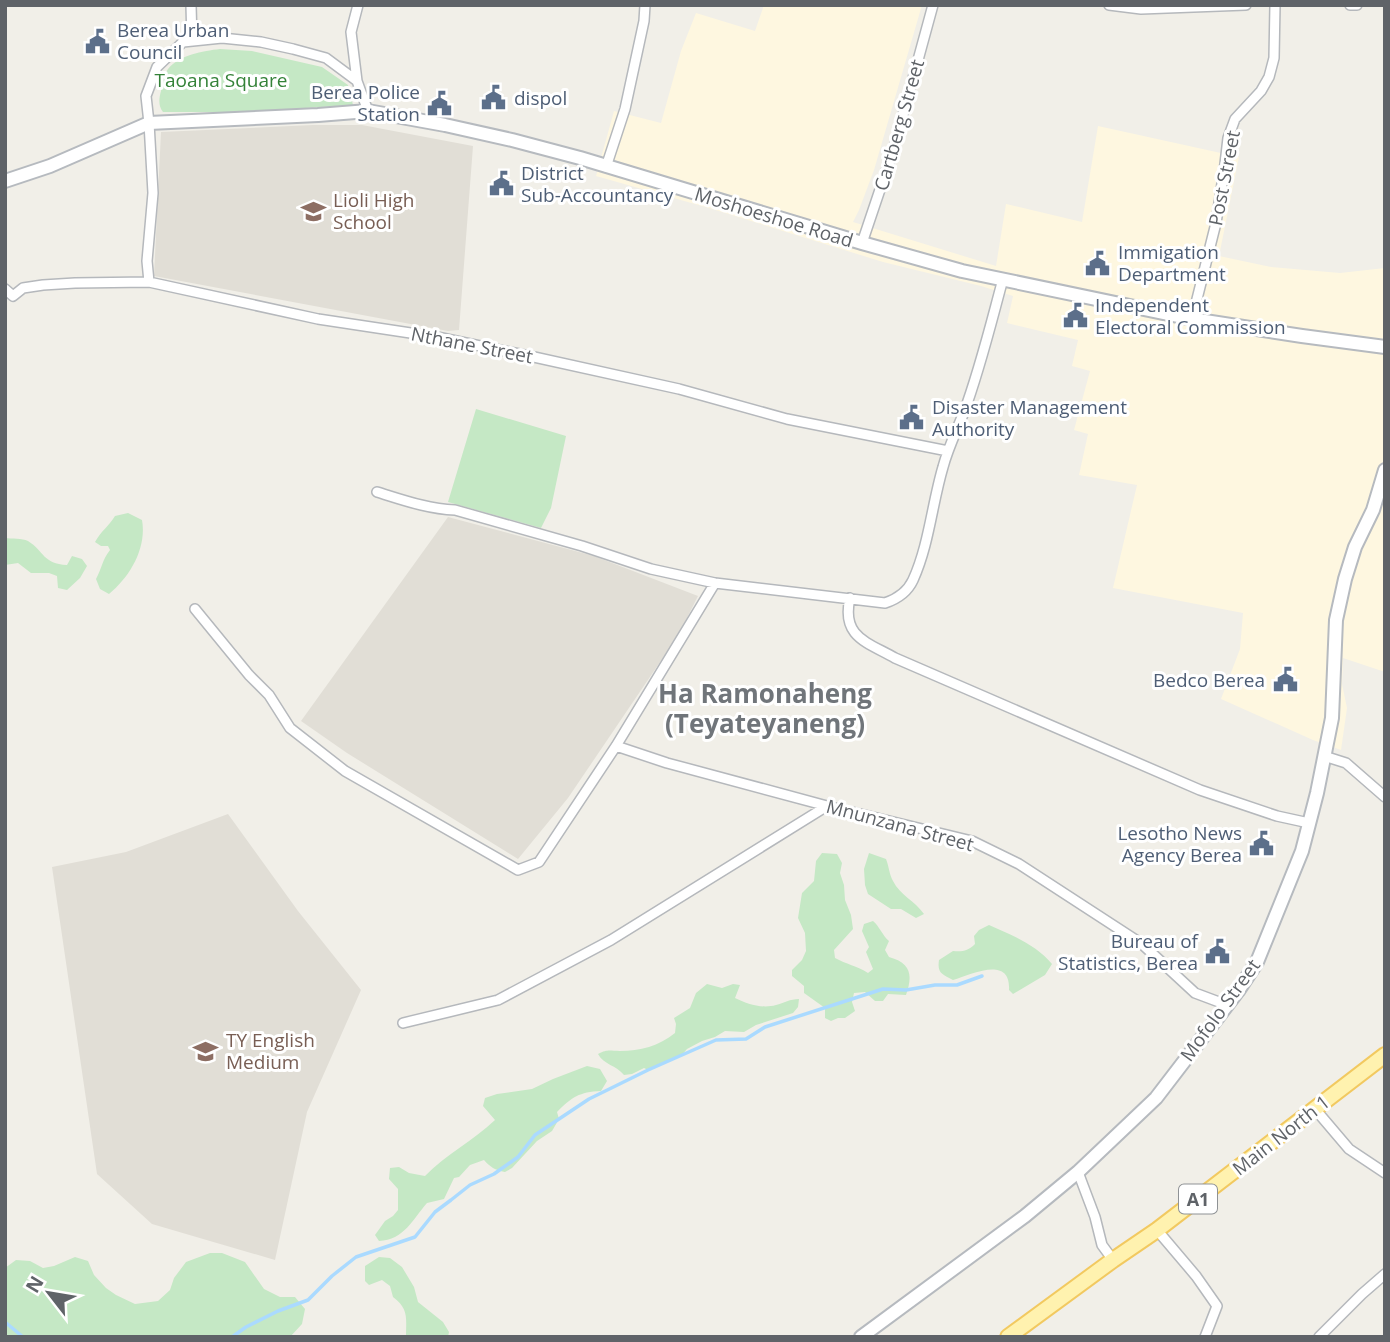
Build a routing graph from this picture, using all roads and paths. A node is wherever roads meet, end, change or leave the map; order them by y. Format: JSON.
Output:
{"nodes":[{"id":1,"x":191,"y":5,"type":"edge"},
{"id":2,"x":358,"y":5,"type":"edge"},
{"id":3,"x":645,"y":5,"type":"edge"},
{"id":4,"x":933,"y":5,"type":"edge"},
{"id":5,"x":1109,"y":5,"type":"edge"},
{"id":6,"x":1246,"y":5,"type":"edge"},
{"id":7,"x":1275,"y":5,"type":"edge"},
{"id":8,"x":1350,"y":5,"type":"edge"},
{"id":9,"x":1357,"y":5,"type":"edge"},
{"id":10,"x":192,"y":41,"type":"junction"},
{"id":11,"x":356,"y":80,"type":"junction"},
{"id":12,"x":368,"y":111,"type":"junction"},
{"id":13,"x":149,"y":123,"type":"junction"},
{"id":14,"x":606,"y":167,"type":"junction"},
{"id":15,"x":5,"y":181,"type":"edge"},
{"id":16,"x":862,"y":243,"type":"junction"},
{"id":17,"x":1003,"y":279,"type":"junction"},
{"id":18,"x":149,"y":282,"type":"junction"},
{"id":19,"x":5,"y":289,"type":"edge"},
{"id":20,"x":1192,"y":319,"type":"junction"},
{"id":21,"x":1385,"y":347,"type":"edge"},
{"id":22,"x":948,"y":451,"type":"junction"},
{"id":23,"x":1385,"y":470,"type":"edge"},
{"id":24,"x":377,"y":492,"type":"dead end"},
{"id":25,"x":715,"y":583,"type":"junction"},
{"id":26,"x":850,"y":598,"type":"junction"},
{"id":27,"x":195,"y":608,"type":"dead end"},
{"id":28,"x":616,"y":746,"type":"junction"},
{"id":29,"x":1324,"y":756,"type":"junction"},
{"id":30,"x":1385,"y":797,"type":"edge"},
{"id":31,"x":827,"y":806,"type":"junction"},
{"id":32,"x":1309,"y":823,"type":"junction"},
{"id":33,"x":1227,"y":1005,"type":"junction"},
{"id":34,"x":403,"y":1023,"type":"dead end"},
{"id":35,"x":1385,"y":1055,"type":"edge"},
{"id":36,"x":1315,"y":1109,"type":"junction"},
{"id":37,"x":1078,"y":1172,"type":"junction"},
{"id":38,"x":1385,"y":1173,"type":"edge"},
{"id":39,"x":1157,"y":1230,"type":"junction"},
{"id":40,"x":1113,"y":1260,"type":"junction"},
{"id":41,"x":1385,"y":1274,"type":"edge"},
{"id":42,"x":861,"y":1337,"type":"edge"},
{"id":43,"x":1008,"y":1337,"type":"edge"},
{"id":44,"x":1205,"y":1337,"type":"edge"},
{"id":45,"x":1319,"y":1337,"type":"edge"}],
"edges":[{"from":1,"to":10,"type":"street"},
{"from":2,"to":11,"type":"street"},
{"from":3,"to":14,"type":"street"},
{"from":4,"to":16,"type":"street","name":"Cartberg Street"},
{"from":5,"to":6,"type":"street"},
{"from":7,"to":20,"type":"street","name":"Post Street"},
{"from":8,"to":9,"type":"street"},
{"from":10,"to":11,"type":"street"},
{"from":10,"to":13,"type":"street"},
{"from":11,"to":12,"type":"street"},
{"from":12,"to":13,"type":"street","name":"Moshoeshoe Road"},
{"from":12,"to":14,"type":"street","name":"Moshoeshoe Road"},
{"from":13,"to":15,"type":"street","name":"Moshoeshoe Road"},
{"from":13,"to":18,"type":"street"},
{"from":14,"to":16,"type":"street","name":"Moshoeshoe Road"},
{"from":16,"to":17,"type":"street","name":"Moshoeshoe Road"},
{"from":17,"to":20,"type":"street","name":"Moshoeshoe Road"},
{"from":17,"to":22,"type":"street"},
{"from":18,"to":19,"type":"street","name":"Nthane Street"},
{"from":18,"to":22,"type":"street","name":"Nthane Street"},
{"from":20,"to":21,"type":"street","name":"Moshoeshoe Road"},
{"from":22,"to":26,"type":"street"},
{"from":23,"to":29,"type":"street","name":"Mofolo Street"},
{"from":24,"to":25,"type":"street"},
{"from":25,"to":26,"type":"street"},
{"from":25,"to":28,"type":"street"},
{"from":26,"to":32,"type":"street"},
{"from":27,"to":28,"type":"street"},
{"from":28,"to":31,"type":"street","name":"Mnunzana Street"},
{"from":29,"to":30,"type":"street"},
{"from":29,"to":32,"type":"street","name":"Mofolo Street"},
{"from":31,"to":33,"type":"street","name":"Mnunzana Street"},
{"from":31,"to":34,"type":"street"},
{"from":32,"to":33,"type":"street","name":"Mofolo Street"},
{"from":33,"to":37,"type":"street","name":"Mofolo Street"},
{"from":35,"to":36,"type":"main road","name":"Main North 1","number":"A1"},
{"from":36,"to":38,"type":"street"},
{"from":36,"to":39,"type":"main road","name":"Main North 1","number":"A1"},
{"from":37,"to":40,"type":"street"},
{"from":37,"to":42,"type":"street","name":"Mofolo Street"},
{"from":39,"to":40,"type":"main road","name":"Main North 1","number":"A1"},
{"from":39,"to":44,"type":"street"},
{"from":40,"to":43,"type":"main road","name":"Main North 1","number":"A1"},
{"from":41,"to":45,"type":"street"}]}
